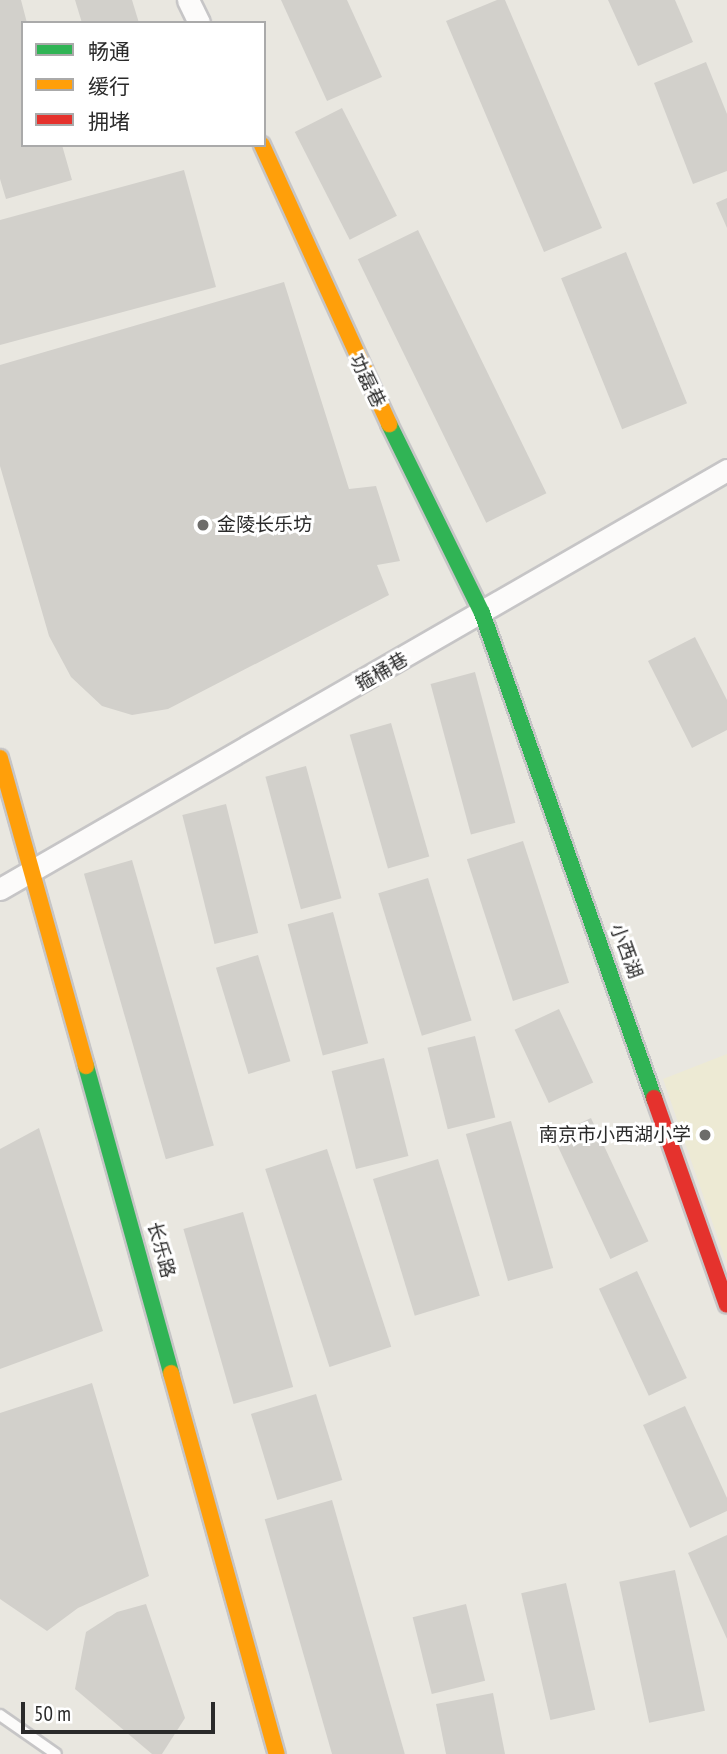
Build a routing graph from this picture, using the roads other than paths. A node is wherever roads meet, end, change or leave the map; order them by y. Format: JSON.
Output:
{"nodes":[{"id":1,"x":188,"y":0,"type":"edge"},
{"id":2,"x":198,"y":21,"type":"edge"},
{"id":3,"x":263,"y":147,"type":"edge"},
{"id":4,"x":727,"y":470,"type":"edge"},
{"id":5,"x":482,"y":613,"type":"junction"},
{"id":6,"x":0,"y":758,"type":"edge"},
{"id":7,"x":37,"y":872,"type":"junction"},
{"id":8,"x":0,"y":889,"type":"edge"},
{"id":9,"x":727,"y":1305,"type":"edge"},
{"id":10,"x":0,"y":1715,"type":"edge"},
{"id":11,"x":56,"y":1754,"type":"edge"},
{"id":12,"x":277,"y":1754,"type":"edge"}],
"edges":[{"from":1,"to":2,"type":"street"},
{"from":3,"to":5,"type":"street","name":"功磊巷"},
{"from":4,"to":5,"type":"street","name":"箍桶巷"},
{"from":5,"to":7,"type":"street","name":"箍桶巷"},
{"from":5,"to":9,"type":"street","name":"小西湖"},
{"from":6,"to":7,"type":"street","name":"长乐路"},
{"from":7,"to":8,"type":"street","name":"箍桶巷"},
{"from":7,"to":12,"type":"street","name":"长乐路"},
{"from":10,"to":11,"type":"lane"}]}
